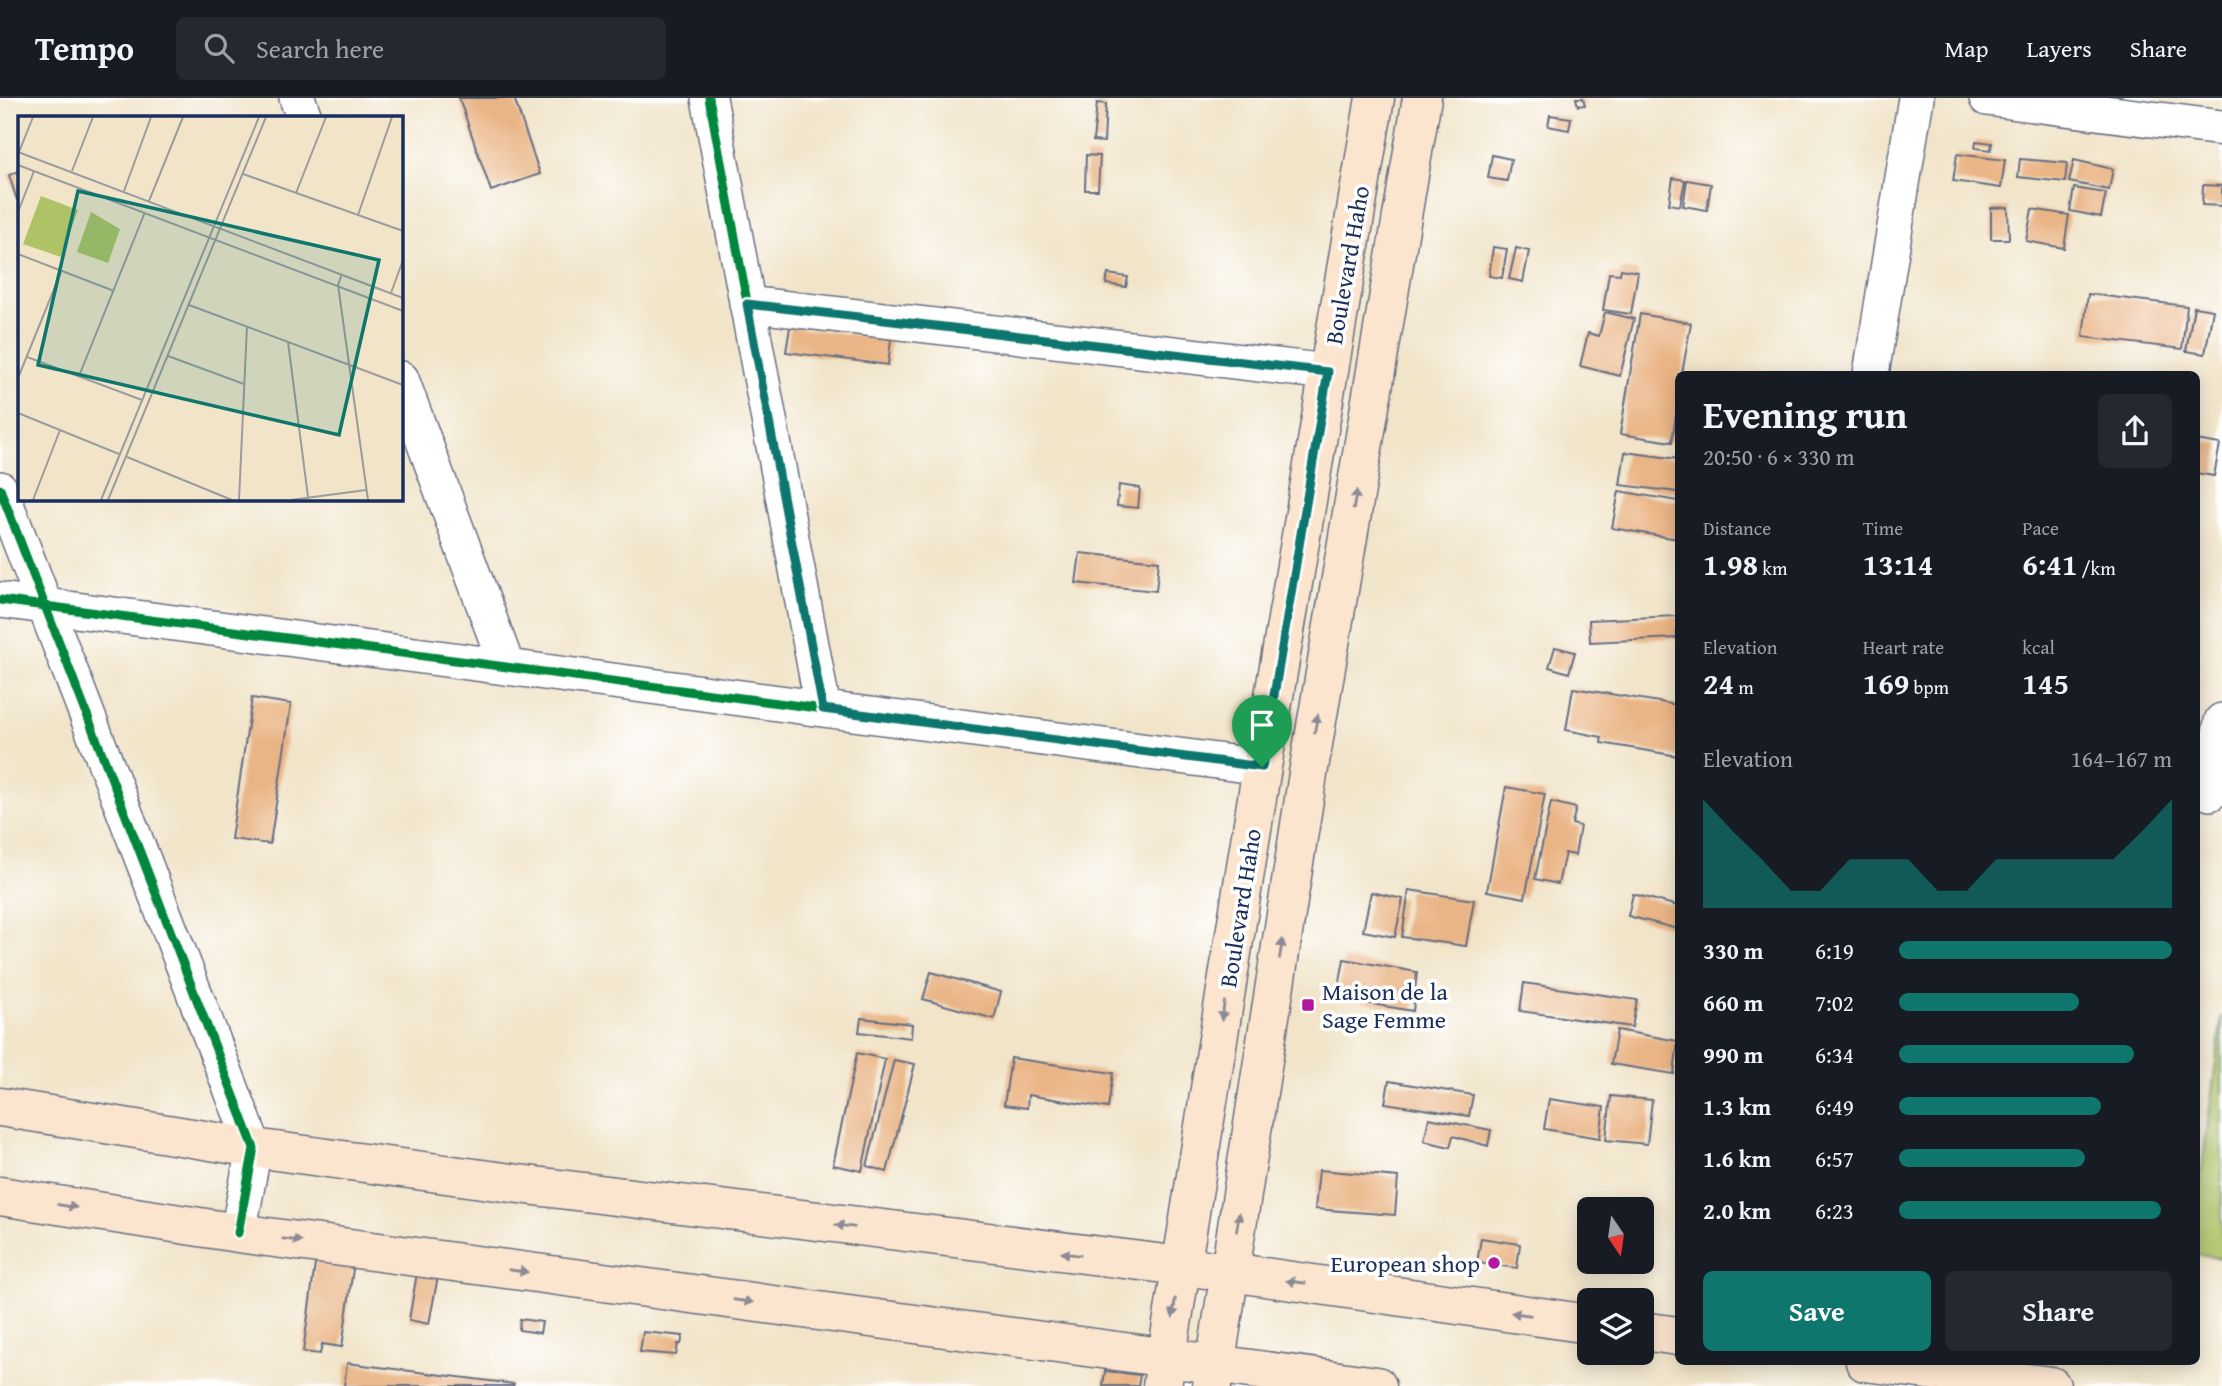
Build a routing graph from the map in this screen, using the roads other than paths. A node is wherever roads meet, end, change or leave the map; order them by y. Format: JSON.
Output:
{"nodes":[{"id":1,"x":297,"y":98,"type":"edge"},
{"id":2,"x":709,"y":98,"type":"edge"},
{"id":3,"x":1376,"y":98,"type":"edge"},
{"id":4,"x":1422,"y":98,"type":"edge"},
{"id":5,"x":1916,"y":98,"type":"edge"},
{"id":6,"x":1987,"y":98,"type":"edge"},
{"id":7,"x":304,"y":116,"type":"edge"},
{"id":8,"x":2222,"y":128,"type":"edge"},
{"id":9,"x":747,"y":304,"type":"junction"},
{"id":10,"x":1871,"y":371,"type":"edge"},
{"id":11,"x":1328,"y":372,"type":"junction"},
{"id":12,"x":402,"y":382,"type":"edge"},
{"id":13,"x":0,"y":489,"type":"edge"},
{"id":14,"x":0,"y":600,"type":"edge"},
{"id":15,"x":44,"y":606,"type":"junction"},
{"id":16,"x":508,"y":667,"type":"junction"},
{"id":17,"x":823,"y":709,"type":"junction"},
{"id":18,"x":2222,"y":721,"type":"edge"},
{"id":19,"x":1262,"y":767,"type":"junction"},
{"id":20,"x":2210,"y":793,"type":"edge"},
{"id":21,"x":0,"y":1107,"type":"edge"},
{"id":22,"x":254,"y":1148,"type":"junction"},
{"id":23,"x":0,"y":1196,"type":"edge"},
{"id":24,"x":238,"y":1233,"type":"junction"},
{"id":25,"x":1180,"y":1267,"type":"junction"},
{"id":26,"x":1230,"y":1272,"type":"junction"},
{"id":27,"x":1577,"y":1322,"type":"edge"},
{"id":28,"x":1654,"y":1333,"type":"edge"},
{"id":29,"x":1675,"y":1336,"type":"edge"},
{"id":30,"x":1888,"y":1365,"type":"edge"},
{"id":31,"x":1164,"y":1373,"type":"edge"},
{"id":32,"x":1214,"y":1376,"type":"edge"},
{"id":33,"x":1377,"y":1386,"type":"edge"},
{"id":34,"x":2051,"y":1386,"type":"edge"}],
"edges":[{"from":1,"to":7,"type":"street"},
{"from":2,"to":9,"type":"street"},
{"from":3,"to":11,"type":"main road","name":"Boulevard Haho"},
{"from":26,"to":4,"type":"main road","name":"Boulevard Haho","one_way":true},
{"from":5,"to":10,"type":"street"},
{"from":6,"to":8,"type":"street"},
{"from":9,"to":11,"type":"street"},
{"from":9,"to":17,"type":"street"},
{"from":11,"to":19,"type":"main road","name":"Boulevard Haho"},
{"from":12,"to":16,"type":"street"},
{"from":13,"to":15,"type":"street"},
{"from":14,"to":15,"type":"street"},
{"from":15,"to":16,"type":"street"},
{"from":15,"to":22,"type":"street"},
{"from":16,"to":17,"type":"street"},
{"from":17,"to":19,"type":"street"},
{"from":18,"to":20,"type":"street"},
{"from":19,"to":25,"type":"main road","name":"Boulevard Haho","one_way":true},
{"from":21,"to":22,"type":"main road"},
{"from":22,"to":24,"type":"street"},
{"from":25,"to":22,"type":"main road","one_way":true},
{"from":23,"to":24,"type":"main road","one_way":true},
{"from":24,"to":31,"type":"main road","one_way":true},
{"from":25,"to":26,"type":"main road"},
{"from":25,"to":31,"type":"main road","name":"Boulevard Haho","one_way":true},
{"from":27,"to":26,"type":"main road","one_way":true},
{"from":26,"to":32,"type":"main road","name":"Boulevard Haho"},
{"from":28,"to":29,"type":"main road"},
{"from":30,"to":34,"type":"main road"},
{"from":31,"to":32,"type":"main road"},
{"from":32,"to":33,"type":"main road"}]}
